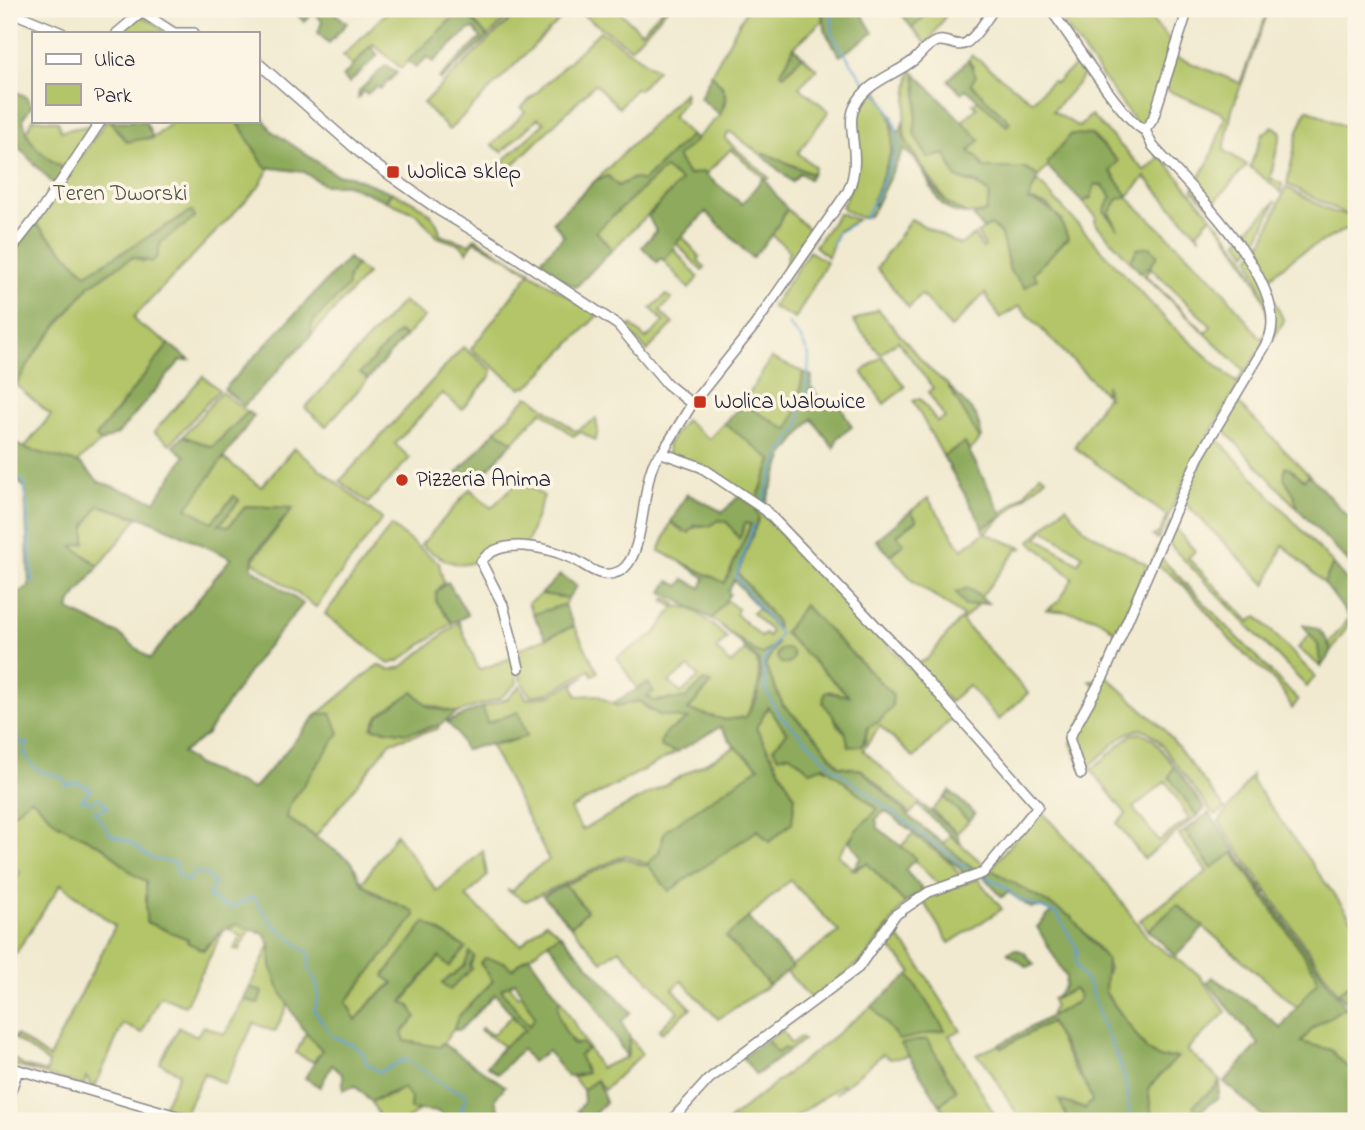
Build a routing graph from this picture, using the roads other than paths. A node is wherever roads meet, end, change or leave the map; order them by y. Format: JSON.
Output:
{"nodes":[{"id":1,"x":994,"y":9,"type":"edge"},
{"id":2,"x":1050,"y":9,"type":"edge"},
{"id":3,"x":1188,"y":9,"type":"edge"},
{"id":4,"x":144,"y":10,"type":"edge"},
{"id":5,"x":9,"y":11,"type":"edge"},
{"id":6,"x":60,"y":32,"type":"edge"},
{"id":7,"x":118,"y":32,"type":"edge"},
{"id":8,"x":174,"y":32,"type":"edge"},
{"id":9,"x":259,"y":64,"type":"edge"},
{"id":10,"x":100,"y":122,"type":"edge"},
{"id":11,"x":1145,"y":131,"type":"junction"},
{"id":12,"x":9,"y":252,"type":"edge"},
{"id":13,"x":692,"y":404,"type":"junction"},
{"id":14,"x":662,"y":453,"type":"junction"},
{"id":15,"x":519,"y":668,"type":"dead end"},
{"id":16,"x":1081,"y":774,"type":"dead end"},
{"id":17,"x":14,"y":1068,"type":"edge"},
{"id":18,"x":9,"y":1096,"type":"edge"},
{"id":19,"x":194,"y":1121,"type":"edge"},
{"id":20,"x":671,"y":1121,"type":"edge"}],
"edges":[{"from":1,"to":13,"type":"street"},
{"from":2,"to":11,"type":"street"},
{"from":3,"to":11,"type":"street"},
{"from":4,"to":7,"type":"street"},
{"from":4,"to":8,"type":"street"},
{"from":5,"to":6,"type":"street"},
{"from":9,"to":13,"type":"street"},
{"from":10,"to":12,"type":"street"},
{"from":11,"to":16,"type":"street"},
{"from":13,"to":14,"type":"street"},
{"from":14,"to":15,"type":"street"},
{"from":14,"to":20,"type":"street"},
{"from":17,"to":18,"type":"street"},
{"from":17,"to":19,"type":"street"}]}
